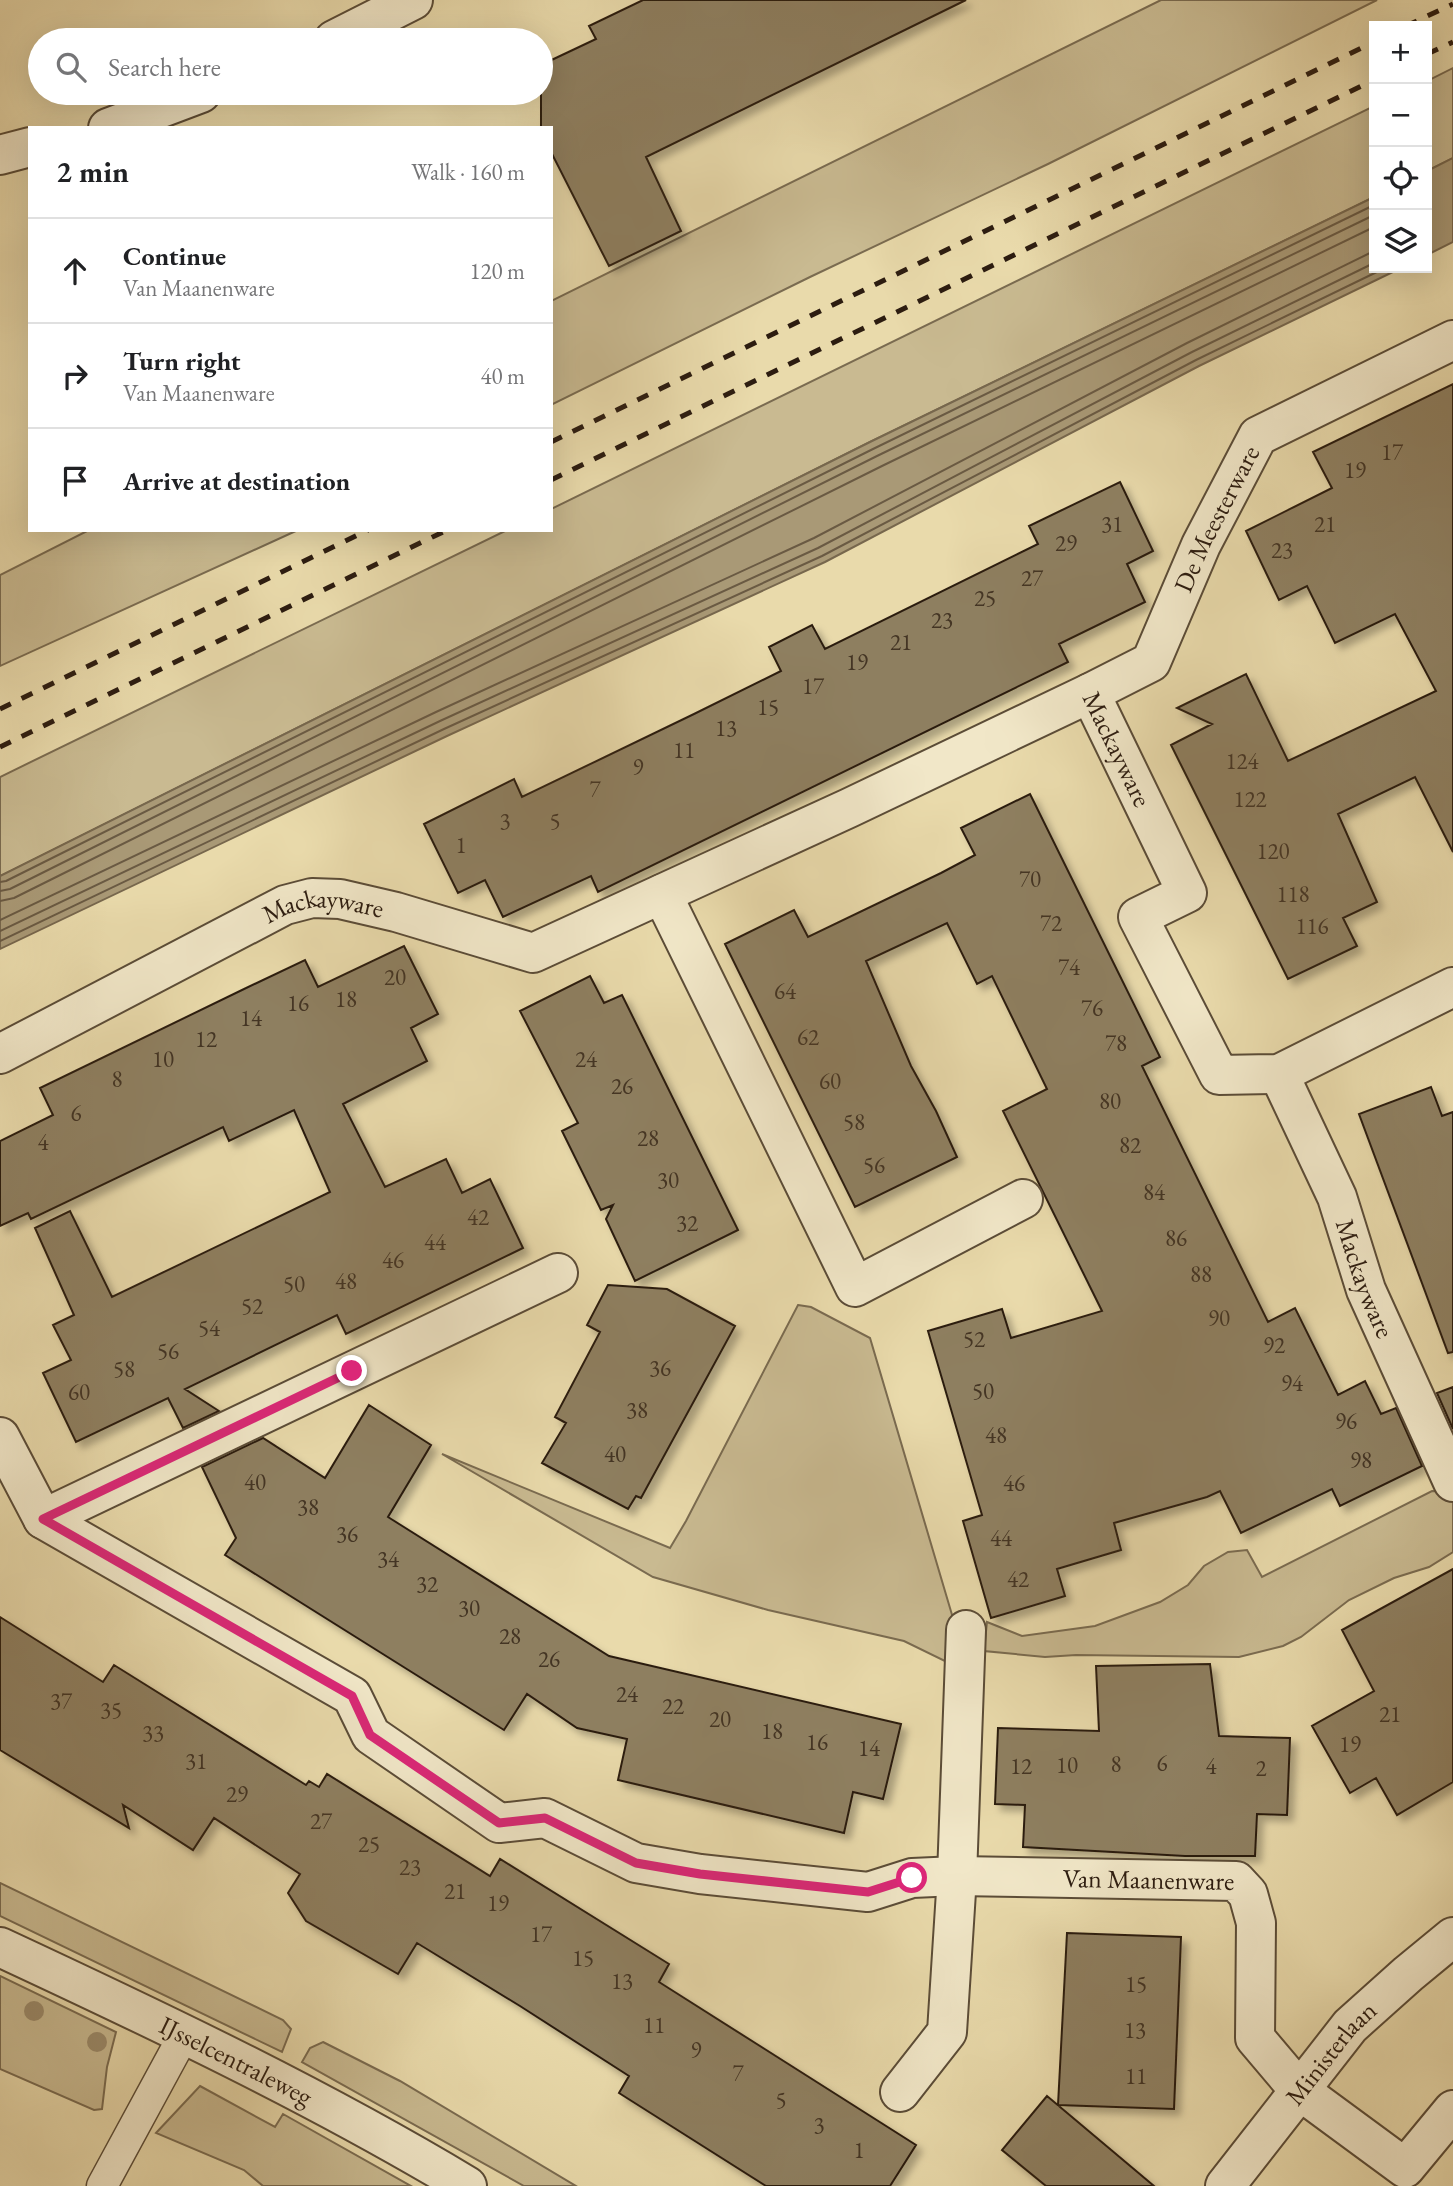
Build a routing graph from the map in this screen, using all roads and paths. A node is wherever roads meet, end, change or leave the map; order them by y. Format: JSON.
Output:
{"nodes":[{"id":1,"x":412,"y":0,"type":"edge"},
{"id":2,"x":357,"y":28,"type":"edge"},
{"id":3,"x":169,"y":105,"type":"edge"},
{"id":4,"x":113,"y":126,"type":"edge"},
{"id":5,"x":1453,"y":340,"type":"edge"},
{"id":6,"x":1090,"y":693,"type":"junction"},
{"id":7,"x":662,"y":894,"type":"junction"},
{"id":8,"x":1453,"y":987,"type":"edge"},
{"id":9,"x":0,"y":1054,"type":"edge"},
{"id":10,"x":1279,"y":1074,"type":"junction"},
{"id":11,"x":1023,"y":1199,"type":"dead end"},
{"id":12,"x":558,"y":1273,"type":"dead end"},
{"id":13,"x":0,"y":1437,"type":"edge"},
{"id":14,"x":1453,"y":1482,"type":"edge"},
{"id":15,"x":43,"y":1519,"type":"junction"},
{"id":16,"x":966,"y":1630,"type":"dead end"},
{"id":17,"x":957,"y":1876,"type":"junction"},
{"id":18,"x":1453,"y":1937,"type":"edge"},
{"id":19,"x":0,"y":1947,"type":"edge"},
{"id":20,"x":186,"y":2033,"type":"junction"},
{"id":21,"x":1299,"y":2090,"type":"junction"},
{"id":22,"x":900,"y":2092,"type":"dead end"},
{"id":23,"x":1453,"y":2109,"type":"edge"},
{"id":24,"x":1399,"y":2177,"type":"edge"},
{"id":25,"x":102,"y":2186,"type":"edge"},
{"id":26,"x":467,"y":2186,"type":"edge"},
{"id":27,"x":1225,"y":2186,"type":"edge"}],
"edges":[{"from":1,"to":2,"type":"street"},
{"from":3,"to":4,"type":"street"},
{"from":5,"to":6,"type":"street","name":"De Meesterware"},
{"from":6,"to":7,"type":"street","name":"Mackayware"},
{"from":6,"to":10,"type":"street","name":"Mackayware"},
{"from":7,"to":9,"type":"street","name":"Mackayware"},
{"from":7,"to":11,"type":"street"},
{"from":8,"to":10,"type":"street","name":"Mackayware"},
{"from":10,"to":14,"type":"street","name":"Mackayware"},
{"from":12,"to":15,"type":"street"},
{"from":13,"to":15,"type":"street"},
{"from":15,"to":17,"type":"street","name":"Van Maanenware"},
{"from":16,"to":17,"type":"street"},
{"from":17,"to":21,"type":"street","name":"Van Maanenware"},
{"from":17,"to":22,"type":"street"},
{"from":18,"to":21,"type":"street","name":"Ministerlaan"},
{"from":19,"to":20,"type":"street","name":"IJsselcentraleweg"},
{"from":20,"to":25,"type":"lane"},
{"from":20,"to":26,"type":"street","name":"IJsselcentraleweg"},
{"from":21,"to":24,"type":"street"},
{"from":21,"to":27,"type":"street","name":"Ministerlaan"},
{"from":23,"to":24,"type":"street"}]}
